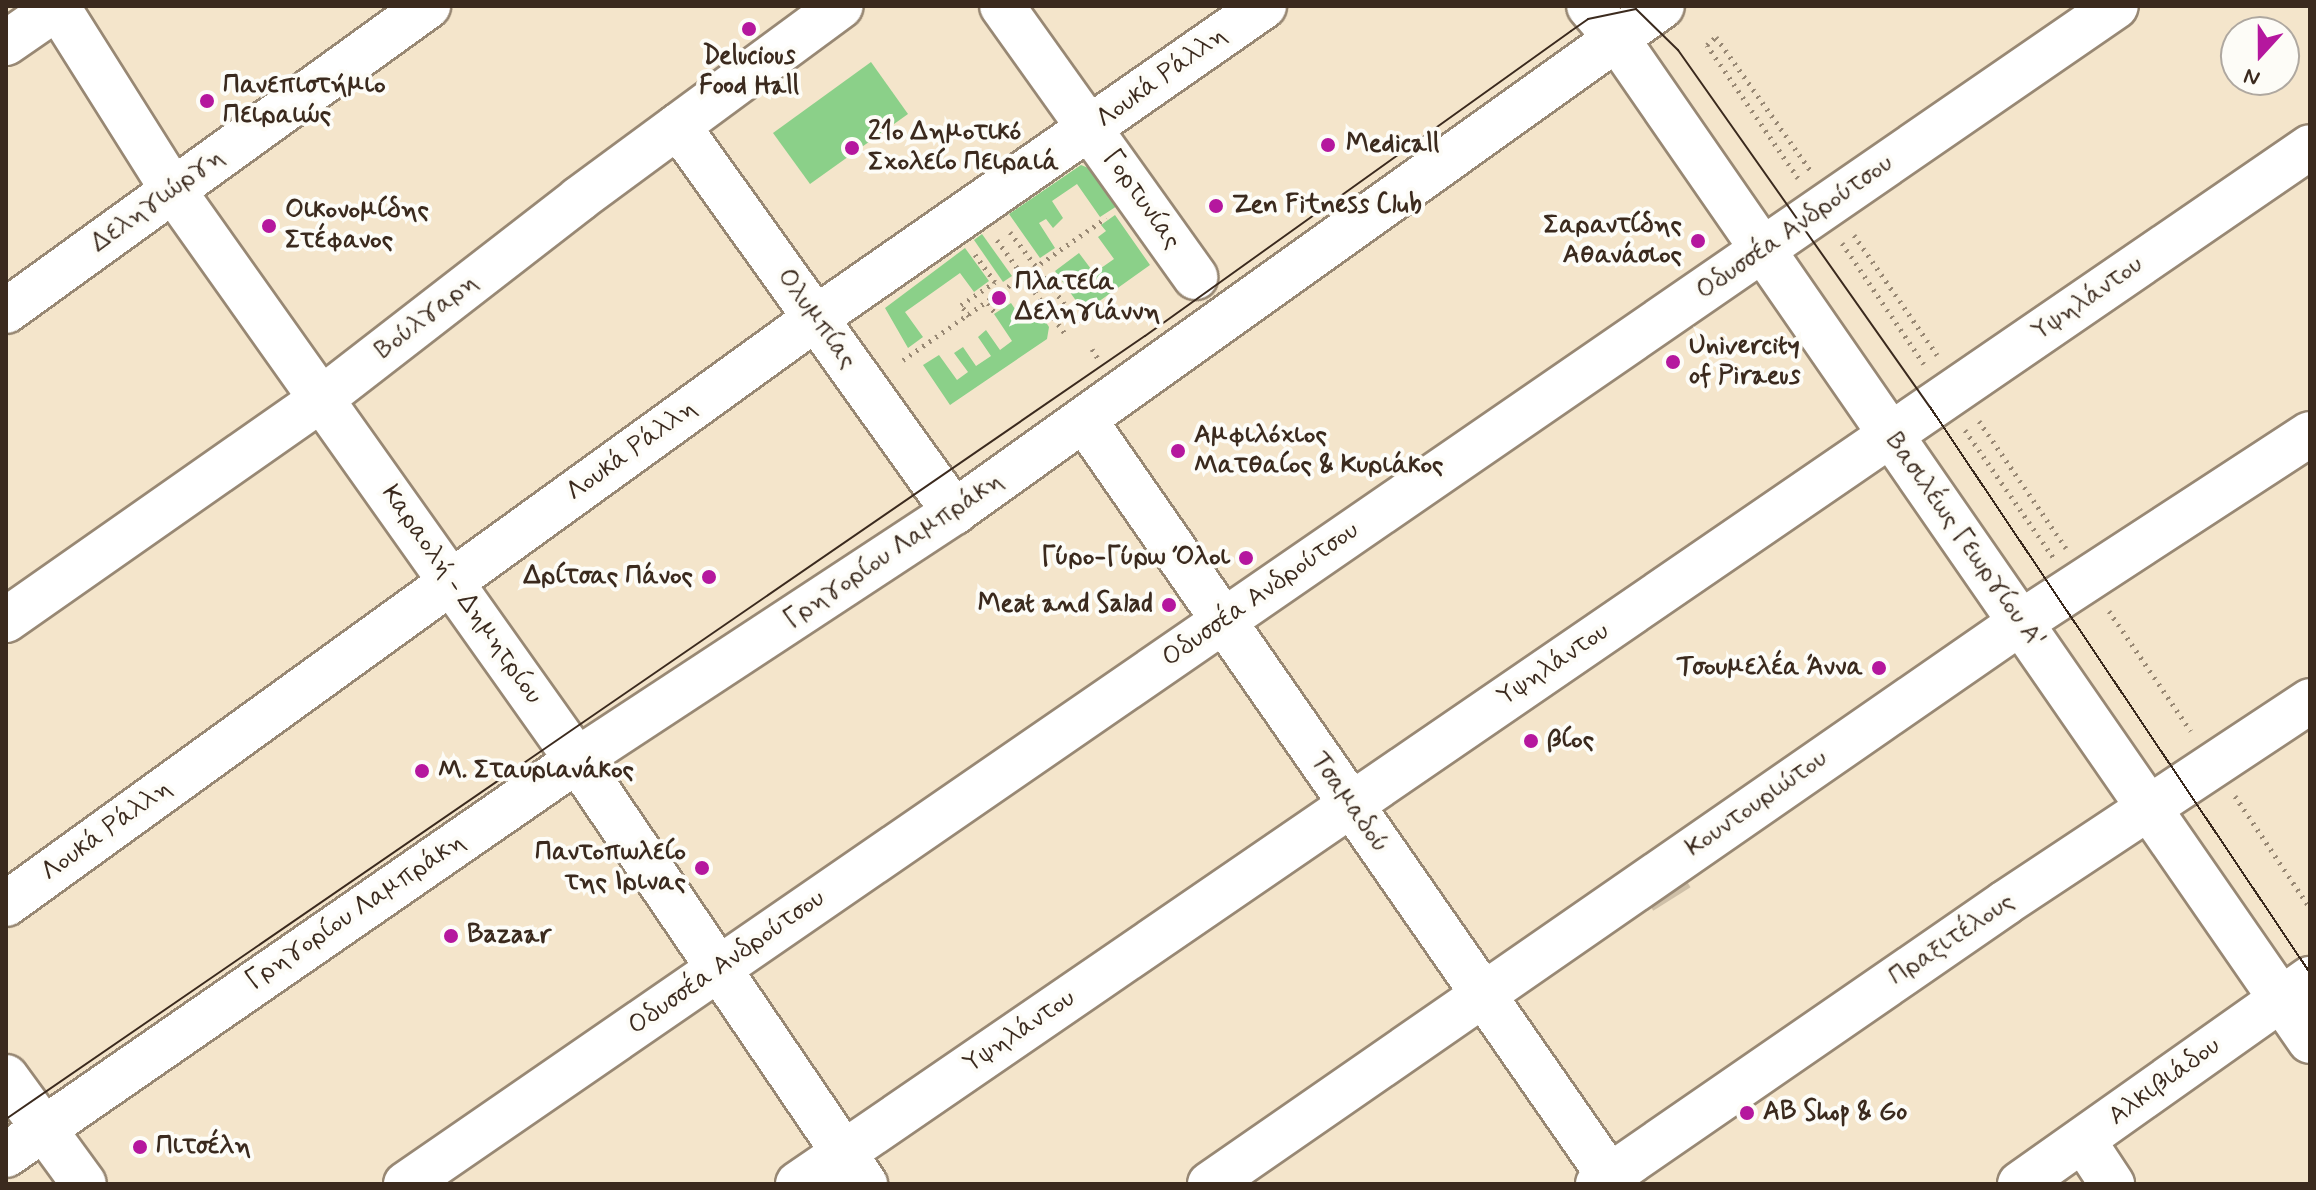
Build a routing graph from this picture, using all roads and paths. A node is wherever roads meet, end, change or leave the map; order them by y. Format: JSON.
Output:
{"nodes":[{"id":1,"x":1002,"y":6,"type":"edge"},
{"id":2,"x":1264,"y":6,"type":"edge"},
{"id":3,"x":1589,"y":6,"type":"edge"},
{"id":4,"x":1662,"y":6,"type":"edge"},
{"id":5,"x":2116,"y":6,"type":"edge"},
{"id":6,"x":57,"y":7,"type":"edge"},
{"id":7,"x":422,"y":8,"type":"edge"},
{"id":8,"x":814,"y":14,"type":"edge"},
{"id":9,"x":1617,"y":39,"type":"junction"},
{"id":10,"x":6,"y":43,"type":"edge"},
{"id":11,"x":678,"y":126,"type":"junction"},
{"id":12,"x":1091,"y":129,"type":"junction"},
{"id":13,"x":2310,"y":147,"type":"edge"},
{"id":14,"x":1815,"y":176,"type":"dead end"},
{"id":15,"x":1801,"y":183,"type":"dead end"},
{"id":16,"x":173,"y":190,"type":"junction"},
{"id":17,"x":1100,"y":222,"type":"dead end"},
{"id":18,"x":1845,"y":222,"type":"dead end"},
{"id":19,"x":953,"y":224,"type":"junction"},
{"id":20,"x":1835,"y":233,"type":"dead end"},
{"id":21,"x":1016,"y":239,"type":"dead end"},
{"id":22,"x":1003,"y":248,"type":"dead end"},
{"id":23,"x":1763,"y":250,"type":"junction"},
{"id":24,"x":1037,"y":267,"type":"junction"},
{"id":25,"x":1024,"y":277,"type":"junction"},
{"id":26,"x":1195,"y":277,"type":"dead end"},
{"id":27,"x":988,"y":303,"type":"junction"},
{"id":28,"x":6,"y":311,"type":"edge"},
{"id":29,"x":995,"y":313,"type":"dead end"},
{"id":30,"x":969,"y":316,"type":"junction"},
{"id":31,"x":816,"y":318,"type":"junction"},
{"id":32,"x":1081,"y":326,"type":"dead end"},
{"id":33,"x":1066,"y":335,"type":"dead end"},
{"id":34,"x":1938,"y":357,"type":"dead end"},
{"id":35,"x":903,"y":360,"type":"dead end"},
{"id":36,"x":1924,"y":364,"type":"dead end"},
{"id":37,"x":324,"y":397,"type":"junction"},
{"id":38,"x":1977,"y":419,"type":"dead end"},
{"id":39,"x":1085,"y":421,"type":"junction"},
{"id":40,"x":1962,"y":425,"type":"dead end"},
{"id":41,"x":2310,"y":434,"type":"edge"},
{"id":42,"x":1890,"y":435,"type":"junction"},
{"id":43,"x":954,"y":512,"type":"junction"},
{"id":44,"x":2069,"y":554,"type":"dead end"},
{"id":45,"x":2055,"y":560,"type":"dead end"},
{"id":46,"x":452,"y":581,"type":"junction"},
{"id":47,"x":2104,"y":604,"type":"dead end"},
{"id":48,"x":6,"y":620,"type":"edge"},
{"id":49,"x":1223,"y":621,"type":"junction"},
{"id":50,"x":2020,"y":623,"type":"junction"},
{"id":51,"x":2310,"y":701,"type":"edge"},
{"id":52,"x":2194,"y":735,"type":"dead end"},
{"id":53,"x":577,"y":760,"type":"junction"},
{"id":54,"x":2233,"y":792,"type":"dead end"},
{"id":55,"x":1350,"y":805,"type":"junction"},
{"id":56,"x":2148,"y":808,"type":"junction"},
{"id":57,"x":6,"y":904,"type":"edge"},
{"id":58,"x":2310,"y":908,"type":"edge"},
{"id":59,"x":719,"y":969,"type":"junction"},
{"id":60,"x":2296,"y":989,"type":"edge"},
{"id":61,"x":1481,"y":995,"type":"junction"},
{"id":62,"x":2310,"y":1041,"type":"edge"},
{"id":63,"x":6,"y":1077,"type":"edge"},
{"id":64,"x":51,"y":1136,"type":"junction"},
{"id":65,"x":2083,"y":1140,"type":"junction"},
{"id":66,"x":6,"y":1155,"type":"edge"},
{"id":67,"x":855,"y":1168,"type":"edge"},
{"id":68,"x":1607,"y":1181,"type":"edge"},
{"id":69,"x":84,"y":1184,"type":"edge"},
{"id":70,"x":406,"y":1184,"type":"edge"},
{"id":71,"x":798,"y":1184,"type":"edge"},
{"id":72,"x":1210,"y":1184,"type":"edge"},
{"id":73,"x":2020,"y":1184,"type":"edge"},
{"id":74,"x":2112,"y":1184,"type":"edge"}],
"edges":[{"from":1,"to":12,"type":"street","name":"Γορτυνίας"},
{"from":2,"to":12,"type":"street","name":"Λουκά Ράλλη"},
{"from":3,"to":9,"type":"street","name":"Βασιλέως Γεωργίου Α'"},
{"from":4,"to":9,"type":"street","name":"Γρηγορίου Λαμπράκη"},
{"from":5,"to":23,"type":"street","name":"Οδυσσέα Ανδρούτσου"},
{"from":6,"to":10,"type":"street"},
{"from":6,"to":16,"type":"street","name":"Καραολή - Δημητρίου"},
{"from":7,"to":16,"type":"street","name":"Δεληγιώργη"},
{"from":8,"to":11,"type":"street","name":"Βούλγαρη"},
{"from":9,"to":23,"type":"street","name":"Βασιλέως Γεωργίου Α'"},
{"from":9,"to":39,"type":"street","name":"Γρηγορίου Λαμπράκη"},
{"from":11,"to":31,"type":"street","name":"Ολυμπίας"},
{"from":11,"to":37,"type":"street","name":"Βούλγαρη"},
{"from":12,"to":19,"type":"street","name":"Λουκά Ράλλη"},
{"from":12,"to":26,"type":"street","name":"Γορτυνίας"},
{"from":13,"to":42,"type":"street","name":"Υψηλάντου"},
{"from":14,"to":15,"type":"path"},
{"from":16,"to":28,"type":"street","name":"Δεληγιώργη"},
{"from":16,"to":37,"type":"street","name":"Καραολή - Δημητρίου"},
{"from":17,"to":24,"type":"path"},
{"from":18,"to":34,"type":"path"},
{"from":19,"to":30,"type":"path"},
{"from":19,"to":31,"type":"street","name":"Λουκά Ράλλη"},
{"from":20,"to":36,"type":"path"},
{"from":21,"to":24,"type":"path"},
{"from":22,"to":25,"type":"path"},
{"from":23,"to":42,"type":"street","name":"Βασιλέως Γεωργίου Α'"},
{"from":23,"to":49,"type":"street","name":"Οδυσσέα Ανδρούτσου"},
{"from":24,"to":25,"type":"path"},
{"from":24,"to":32,"type":"path"},
{"from":25,"to":27,"type":"path"},
{"from":25,"to":33,"type":"path"},
{"from":27,"to":29,"type":"path"},
{"from":27,"to":30,"type":"path"},
{"from":30,"to":35,"type":"path"},
{"from":31,"to":43,"type":"street","name":"Ολυμπίας"},
{"from":31,"to":46,"type":"street","name":"Λουκά Ράλλη"},
{"from":37,"to":46,"type":"street","name":"Καραολή - Δημητρίου"},
{"from":37,"to":48,"type":"street","name":"Βούλγαρη"},
{"from":38,"to":44,"type":"path"},
{"from":39,"to":43,"type":"street","name":"Γρηγορίου Λαμπράκη"},
{"from":39,"to":49,"type":"street","name":"Τσαμαδού"},
{"from":40,"to":45,"type":"path"},
{"from":41,"to":50,"type":"street","name":"Κουντουριώτου"},
{"from":42,"to":50,"type":"street","name":"Βασιλέως Γεωργίου Α'"},
{"from":42,"to":55,"type":"street","name":"Υψηλάντου"},
{"from":43,"to":53,"type":"street","name":"Γρηγορίου Λαμπράκη"},
{"from":46,"to":53,"type":"street","name":"Καραολή - Δημητρίου"},
{"from":46,"to":57,"type":"street","name":"Λουκά Ράλλη"},
{"from":47,"to":52,"type":"path"},
{"from":49,"to":55,"type":"street","name":"Τσαμαδού"},
{"from":49,"to":59,"type":"street","name":"Οδυσσέα Ανδρούτσου"},
{"from":50,"to":56,"type":"street","name":"Βασιλέως Γεωργίου Α'"},
{"from":50,"to":61,"type":"street","name":"Κουντουριώτου"},
{"from":51,"to":56,"type":"street","name":"Πραξιτέλους"},
{"from":53,"to":59,"type":"street","name":"Καραολή - Δημητρίου"},
{"from":53,"to":64,"type":"street","name":"Γρηγορίου Λαμπράκη"},
{"from":54,"to":58,"type":"path"},
{"from":55,"to":61,"type":"street","name":"Τσαμαδού"},
{"from":55,"to":67,"type":"street","name":"Υψηλάντου"},
{"from":56,"to":60,"type":"street","name":"Βασιλέως Γεωργίου Α'"},
{"from":56,"to":68,"type":"street","name":"Πραξιτέλους"},
{"from":59,"to":67,"type":"street","name":"Καραολή - Δημητρίου"},
{"from":59,"to":70,"type":"street","name":"Οδυσσέα Ανδρούτσου"},
{"from":60,"to":62,"type":"street","name":"Βασιλέως Γεωργίου Α'"},
{"from":60,"to":65,"type":"street","name":"Αλκιβιάδου"},
{"from":61,"to":68,"type":"street","name":"Τσαμαδού"},
{"from":61,"to":72,"type":"street","name":"Κουντουριώτου"},
{"from":63,"to":64,"type":"street"},
{"from":64,"to":66,"type":"street","name":"Γρηγορίου Λαμπράκη"},
{"from":64,"to":69,"type":"street"},
{"from":65,"to":73,"type":"street","name":"Αλκιβιάδου"},
{"from":65,"to":74,"type":"street"},
{"from":67,"to":71,"type":"street","name":"Υψηλάντου"}]}
